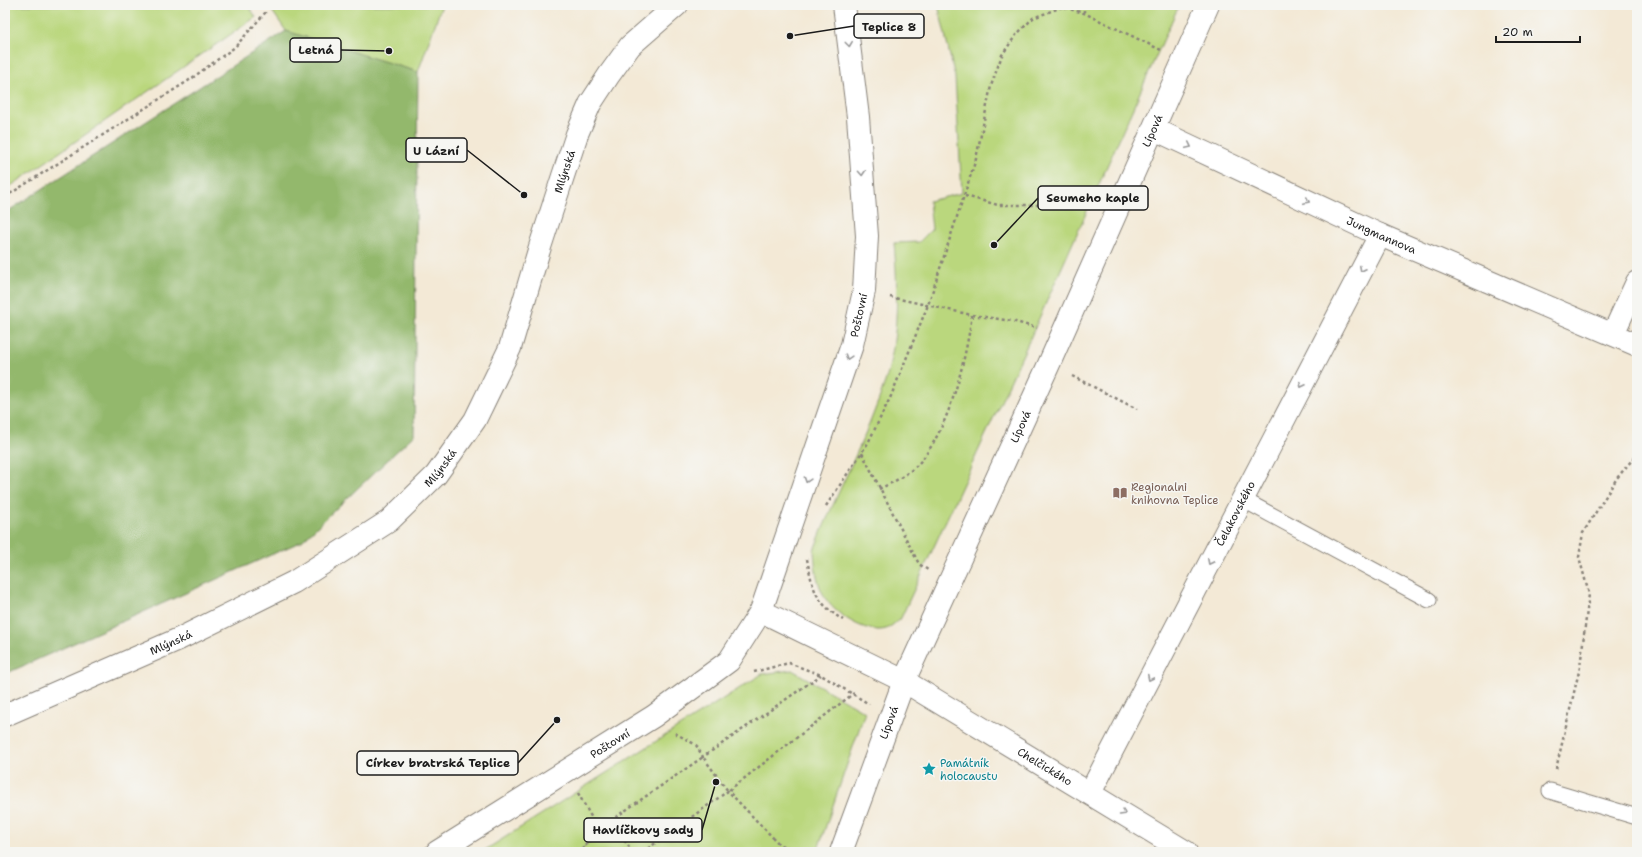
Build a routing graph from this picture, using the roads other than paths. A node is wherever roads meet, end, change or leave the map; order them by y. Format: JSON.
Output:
{"nodes":[{"id":1,"x":677,"y":5,"type":"edge"},
{"id":2,"x":844,"y":5,"type":"edge"},
{"id":3,"x":1208,"y":5,"type":"edge"},
{"id":4,"x":656,"y":13,"type":"edge"},
{"id":5,"x":1154,"y":129,"type":"junction"},
{"id":6,"x":1380,"y":235,"type":"junction"},
{"id":7,"x":1637,"y":282,"type":"edge"},
{"id":8,"x":1613,"y":334,"type":"junction"},
{"id":9,"x":1637,"y":345,"type":"edge"},
{"id":10,"x":1242,"y":499,"type":"junction"},
{"id":11,"x":1429,"y":600,"type":"dead end"},
{"id":12,"x":761,"y":611,"type":"junction"},
{"id":13,"x":904,"y":681,"type":"junction"},
{"id":14,"x":5,"y":715,"type":"edge"},
{"id":15,"x":1550,"y":791,"type":"road end"},
{"id":16,"x":1090,"y":793,"type":"junction"},
{"id":17,"x":1637,"y":817,"type":"edge"},
{"id":18,"x":436,"y":852,"type":"edge"},
{"id":19,"x":841,"y":852,"type":"edge"},
{"id":20,"x":1186,"y":852,"type":"edge"}],
"edges":[{"from":1,"to":4,"type":"street","name":"Mlýnská"},
{"from":2,"to":12,"type":"street","name":"Poštovní","one_way":true},
{"from":3,"to":5,"type":"street","name":"Lípová"},
{"from":4,"to":14,"type":"street","name":"Mlýnská"},
{"from":5,"to":6,"type":"street","name":"Jungmannova","one_way":true},
{"from":5,"to":13,"type":"street","name":"Lípová"},
{"from":6,"to":8,"type":"street","name":"Jungmannova"},
{"from":6,"to":10,"type":"street","name":"Čelakovského","one_way":true},
{"from":7,"to":8,"type":"street"},
{"from":8,"to":9,"type":"street","name":"Jungmannova"},
{"from":10,"to":11,"type":"lane"},
{"from":10,"to":16,"type":"street","name":"Čelakovského","one_way":true},
{"from":12,"to":13,"type":"street"},
{"from":12,"to":18,"type":"street","name":"Poštovní"},
{"from":13,"to":16,"type":"street","name":"Chelčického"},
{"from":13,"to":19,"type":"street","name":"Lípová"},
{"from":15,"to":17,"type":"lane"},
{"from":16,"to":20,"type":"street","name":"Chelčického","one_way":true}]}
